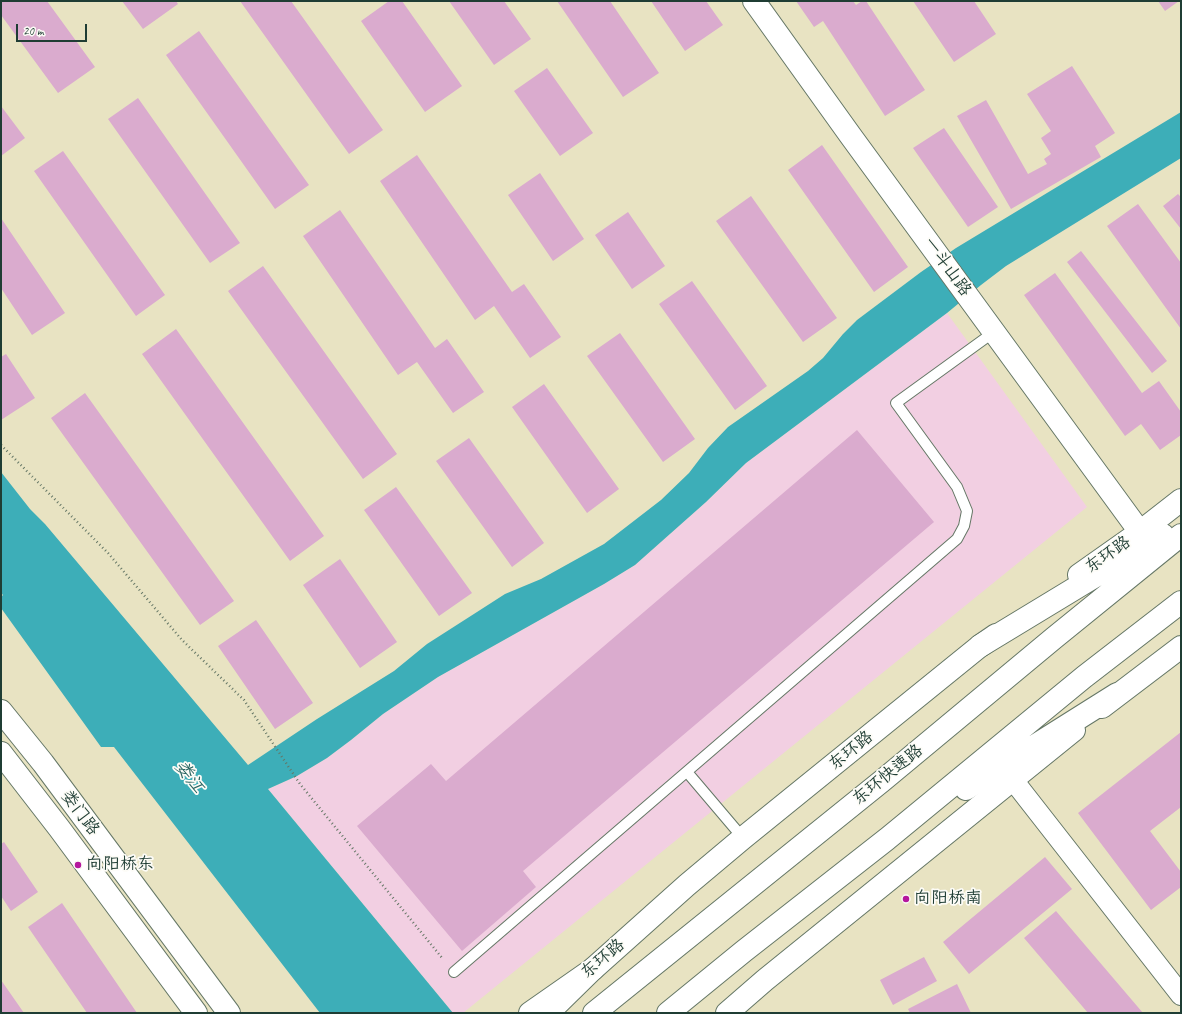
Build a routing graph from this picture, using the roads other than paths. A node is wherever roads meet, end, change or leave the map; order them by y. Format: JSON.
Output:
{"nodes":[{"id":1,"x":754,"y":1,"type":"edge"},
{"id":2,"x":994,"y":332,"type":"junction"},
{"id":3,"x":1181,"y":500,"type":"edge"},
{"id":4,"x":1181,"y":523,"type":"edge"},
{"id":5,"x":1140,"y":532,"type":"junction"},
{"id":6,"x":1181,"y":535,"type":"edge"},
{"id":7,"x":1181,"y":602,"type":"edge"},
{"id":8,"x":980,"y":646,"type":"junction"},
{"id":9,"x":1181,"y":647,"type":"edge"},
{"id":10,"x":1117,"y":694,"type":"junction"},
{"id":11,"x":1,"y":711,"type":"edge"},
{"id":12,"x":1,"y":753,"type":"edge"},
{"id":13,"x":687,"y":772,"type":"junction"},
{"id":14,"x":1013,"y":780,"type":"junction"},
{"id":15,"x":743,"y":838,"type":"junction"},
{"id":16,"x":887,"y":839,"type":"junction"},
{"id":17,"x":593,"y":969,"type":"junction"},
{"id":18,"x":454,"y":972,"type":"road end"},
{"id":19,"x":1181,"y":995,"type":"edge"},
{"id":20,"x":196,"y":1013,"type":"edge"},
{"id":21,"x":230,"y":1013,"type":"edge"},
{"id":22,"x":530,"y":1013,"type":"edge"},
{"id":23,"x":548,"y":1013,"type":"edge"},
{"id":24,"x":594,"y":1013,"type":"edge"},
{"id":25,"x":668,"y":1013,"type":"edge"},
{"id":26,"x":727,"y":1013,"type":"edge"}],
"edges":[{"from":1,"to":2,"type":"main road","name":"一斗山路"},
{"from":2,"to":5,"type":"main road","name":"一斗山路"},
{"from":2,"to":13,"type":"lane"},
{"from":3,"to":5,"type":"main road","name":"东环路"},
{"from":4,"to":8,"type":"main road"},
{"from":5,"to":8,"type":"main road","name":"东环路"},
{"from":6,"to":24,"type":"main road","name":"东环快速路"},
{"from":7,"to":16,"type":"main road"},
{"from":8,"to":15,"type":"main road","name":"东环路"},
{"from":9,"to":10,"type":"main road"},
{"from":10,"to":14,"type":"main road"},
{"from":10,"to":16,"type":"main road"},
{"from":11,"to":21,"type":"main road","name":"娄门路"},
{"from":12,"to":20,"type":"main road","name":"娄门路"},
{"from":13,"to":15,"type":"lane"},
{"from":13,"to":18,"type":"lane"},
{"from":14,"to":19,"type":"street"},
{"from":14,"to":26,"type":"main road"},
{"from":15,"to":17,"type":"main road","name":"东环路"},
{"from":16,"to":25,"type":"main road"},
{"from":17,"to":22,"type":"main road","name":"东环路"},
{"from":17,"to":23,"type":"main road"}]}
